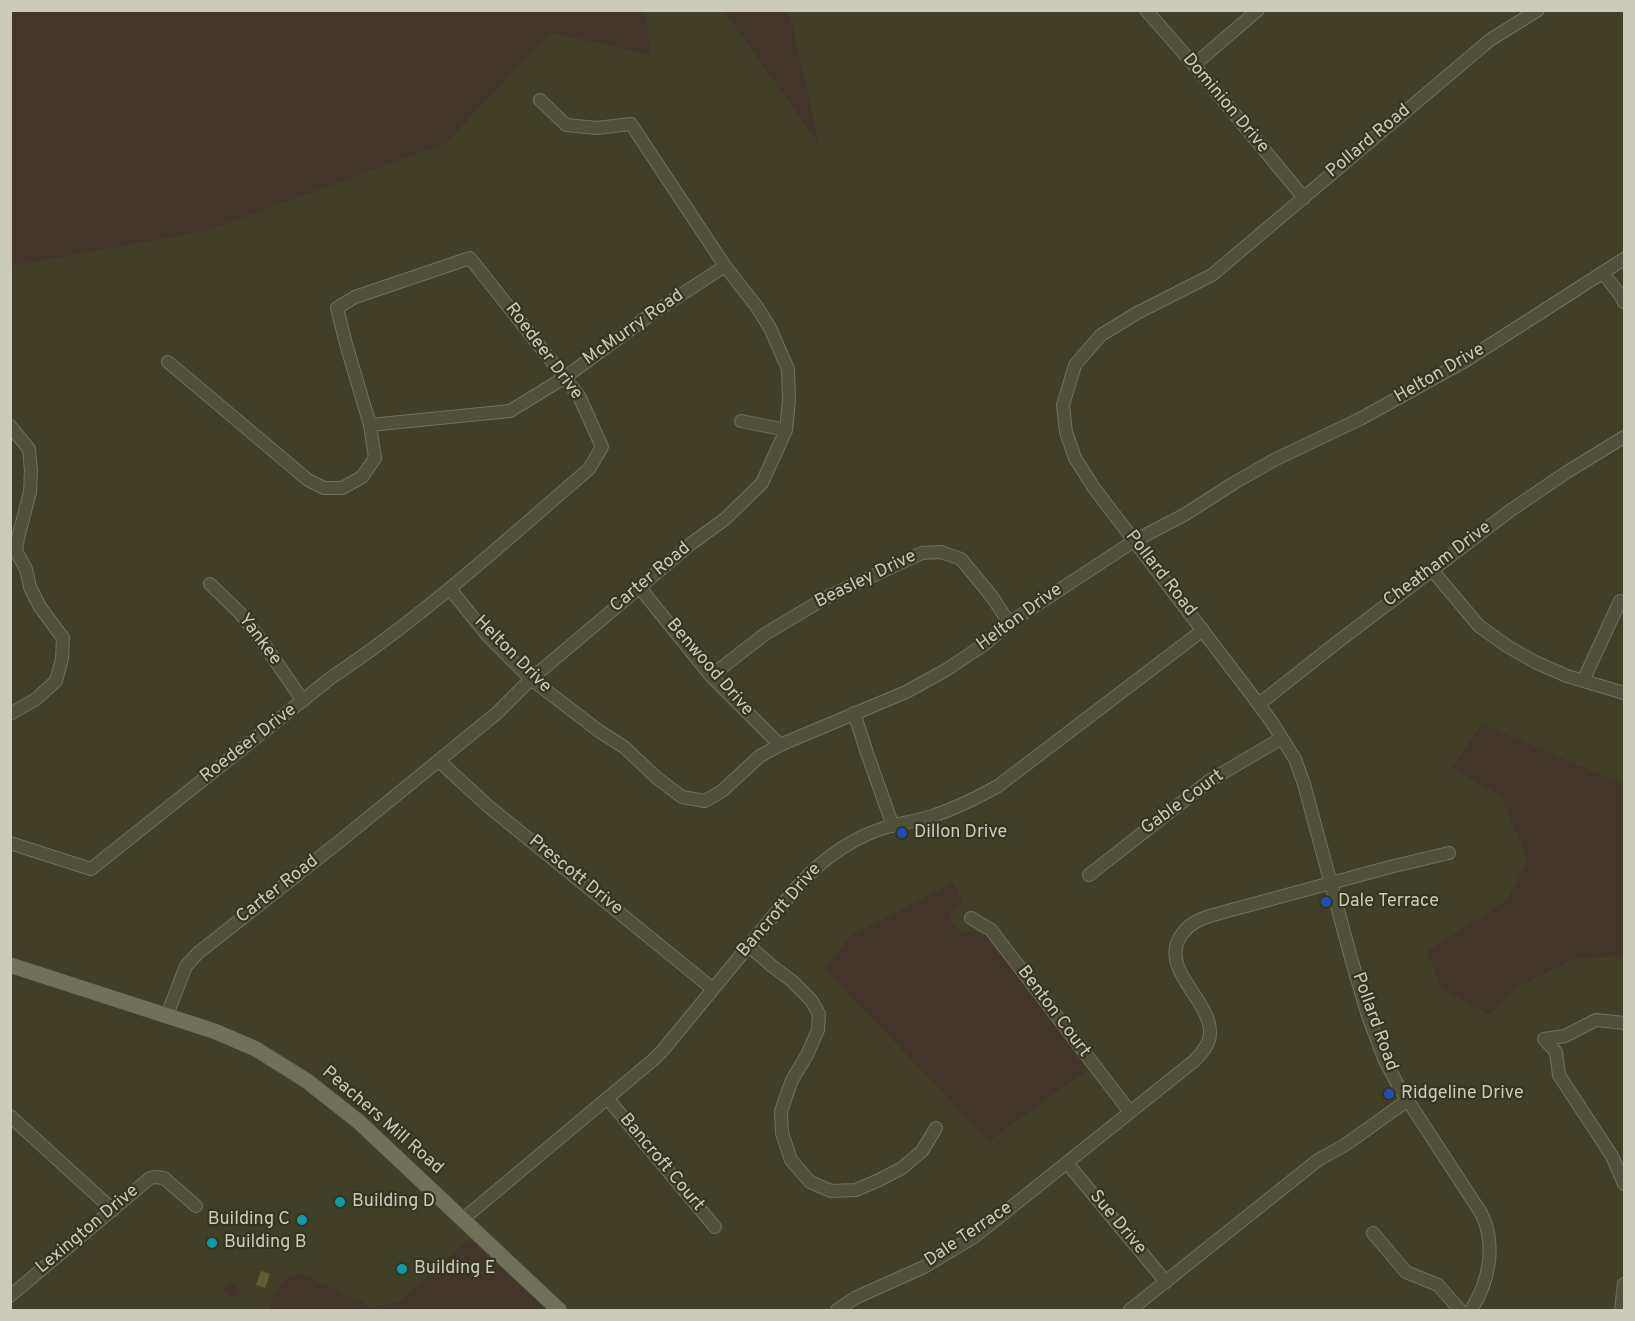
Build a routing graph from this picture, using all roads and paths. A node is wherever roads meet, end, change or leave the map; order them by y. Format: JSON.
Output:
{"nodes":[{"id":1,"x":1146,"y":10,"type":"edge"},
{"id":2,"x":1258,"y":10,"type":"edge"},
{"id":3,"x":1538,"y":10,"type":"edge"},
{"id":4,"x":1194,"y":65,"type":"junction"},
{"id":5,"x":540,"y":100,"type":"dead end"},
{"id":6,"x":1304,"y":198,"type":"junction"},
{"id":7,"x":1624,"y":259,"type":"edge"},
{"id":8,"x":725,"y":266,"type":"junction"},
{"id":9,"x":1603,"y":273,"type":"junction"},
{"id":10,"x":1624,"y":302,"type":"edge"},
{"id":11,"x":168,"y":362,"type":"dead end"},
{"id":12,"x":564,"y":378,"type":"junction"},
{"id":13,"x":741,"y":421,"type":"dead end"},
{"id":14,"x":370,"y":425,"type":"junction"},
{"id":15,"x":10,"y":426,"type":"edge"},
{"id":16,"x":786,"y":430,"type":"junction"},
{"id":17,"x":1624,"y":437,"type":"edge"},
{"id":18,"x":1134,"y":541,"type":"junction"},
{"id":19,"x":13,"y":551,"type":"edge"},
{"id":20,"x":1432,"y":570,"type":"junction"},
{"id":21,"x":210,"y":584,"type":"dead end"},
{"id":22,"x":640,"y":588,"type":"junction"},
{"id":23,"x":450,"y":589,"type":"junction"},
{"id":24,"x":1620,"y":601,"type":"dead end"},
{"id":25,"x":1009,"y":623,"type":"junction"},
{"id":26,"x":1203,"y":630,"type":"junction"},
{"id":27,"x":711,"y":676,"type":"junction"},
{"id":28,"x":531,"y":679,"type":"junction"},
{"id":29,"x":1583,"y":681,"type":"junction"},
{"id":30,"x":1624,"y":693,"type":"edge"},
{"id":31,"x":303,"y":701,"type":"junction"},
{"id":32,"x":1259,"y":704,"type":"junction"},
{"id":33,"x":854,"y":713,"type":"junction"},
{"id":34,"x":10,"y":714,"type":"edge"},
{"id":35,"x":1282,"y":738,"type":"junction"},
{"id":36,"x":780,"y":745,"type":"junction"},
{"id":37,"x":439,"y":761,"type":"junction"},
{"id":38,"x":893,"y":826,"type":"junction"},
{"id":39,"x":10,"y":843,"type":"edge"},
{"id":40,"x":1449,"y":853,"type":"dead end"},
{"id":41,"x":1089,"y":875,"type":"dead end"},
{"id":42,"x":1330,"y":884,"type":"junction"},
{"id":43,"x":971,"y":918,"type":"dead end"},
{"id":44,"x":749,"y":946,"type":"junction"},
{"id":45,"x":10,"y":965,"type":"edge"},
{"id":46,"x":713,"y":989,"type":"junction"},
{"id":47,"x":167,"y":1015,"type":"junction"},
{"id":48,"x":1624,"y":1023,"type":"edge"},
{"id":49,"x":607,"y":1098,"type":"junction"},
{"id":50,"x":1408,"y":1100,"type":"junction"},
{"id":51,"x":1130,"y":1112,"type":"junction"},
{"id":52,"x":10,"y":1116,"type":"edge"},
{"id":53,"x":936,"y":1128,"type":"dead end"},
{"id":54,"x":1067,"y":1163,"type":"junction"},
{"id":55,"x":1624,"y":1184,"type":"edge"},
{"id":56,"x":195,"y":1206,"type":"dead end"},
{"id":57,"x":113,"y":1210,"type":"junction"},
{"id":58,"x":463,"y":1219,"type":"junction"},
{"id":59,"x":715,"y":1227,"type":"dead end"},
{"id":60,"x":1374,"y":1233,"type":"dead end"},
{"id":61,"x":1166,"y":1282,"type":"junction"},
{"id":62,"x":1624,"y":1284,"type":"edge"},
{"id":63,"x":10,"y":1296,"type":"edge"},
{"id":64,"x":559,"y":1311,"type":"edge"},
{"id":65,"x":837,"y":1311,"type":"edge"},
{"id":66,"x":1130,"y":1311,"type":"edge"},
{"id":67,"x":1460,"y":1311,"type":"edge"},
{"id":68,"x":1471,"y":1311,"type":"edge"},
{"id":69,"x":1621,"y":1311,"type":"edge"}],
"edges":[{"from":1,"to":4,"type":"street","name":"Dominion Drive"},
{"from":2,"to":4,"type":"street"},
{"from":3,"to":6,"type":"street","name":"Pollard Road"},
{"from":4,"to":6,"type":"street","name":"Dominion Drive"},
{"from":5,"to":8,"type":"street","name":"Carter Road"},
{"from":6,"to":18,"type":"street","name":"Pollard Road"},
{"from":7,"to":9,"type":"street","name":"Helton Drive"},
{"from":8,"to":12,"type":"street","name":"McMurry Road"},
{"from":8,"to":16,"type":"street","name":"Carter Road"},
{"from":9,"to":10,"type":"street"},
{"from":9,"to":18,"type":"street","name":"Helton Drive"},
{"from":11,"to":14,"type":"street","name":"Roedeer Drive"},
{"from":12,"to":14,"type":"street","name":"McMurry Road"},
{"from":12,"to":14,"type":"street","name":"Roedeer Drive"},
{"from":12,"to":23,"type":"street","name":"Roedeer Drive"},
{"from":13,"to":16,"type":"street"},
{"from":15,"to":19,"type":"street"},
{"from":16,"to":22,"type":"street","name":"Carter Road"},
{"from":17,"to":20,"type":"street","name":"Cheatham Drive"},
{"from":18,"to":25,"type":"street","name":"Helton Drive"},
{"from":18,"to":26,"type":"street","name":"Pollard Road"},
{"from":19,"to":34,"type":"street"},
{"from":20,"to":29,"type":"street"},
{"from":20,"to":32,"type":"street","name":"Cheatham Drive"},
{"from":21,"to":31,"type":"street","name":"Yankee"},
{"from":22,"to":27,"type":"street","name":"Benwood Drive"},
{"from":22,"to":28,"type":"street","name":"Carter Road"},
{"from":23,"to":28,"type":"street","name":"Helton Drive"},
{"from":23,"to":31,"type":"street","name":"Roedeer Drive"},
{"from":24,"to":29,"type":"street"},
{"from":25,"to":27,"type":"street","name":"Beasley Drive"},
{"from":25,"to":33,"type":"street","name":"Helton Drive"},
{"from":26,"to":32,"type":"street","name":"Pollard Road"},
{"from":26,"to":38,"type":"street","name":"Bancroft Drive"},
{"from":27,"to":36,"type":"street","name":"Benwood Drive"},
{"from":28,"to":36,"type":"street","name":"Helton Drive"},
{"from":28,"to":37,"type":"street","name":"Carter Road"},
{"from":29,"to":30,"type":"street"},
{"from":31,"to":39,"type":"street","name":"Roedeer Drive"},
{"from":32,"to":35,"type":"street","name":"Pollard Road"},
{"from":33,"to":36,"type":"street","name":"Helton Drive"},
{"from":33,"to":38,"type":"street"},
{"from":35,"to":41,"type":"street","name":"Gable Court"},
{"from":35,"to":42,"type":"street","name":"Pollard Road"},
{"from":37,"to":46,"type":"street","name":"Prescott Drive"},
{"from":37,"to":47,"type":"street","name":"Carter Road"},
{"from":38,"to":44,"type":"street","name":"Bancroft Drive"},
{"from":40,"to":42,"type":"street","name":"Dale Terrace"},
{"from":42,"to":50,"type":"street","name":"Pollard Road"},
{"from":42,"to":51,"type":"street","name":"Dale Terrace"},
{"from":43,"to":51,"type":"street","name":"Benton Court"},
{"from":44,"to":46,"type":"street","name":"Bancroft Drive"},
{"from":44,"to":53,"type":"street"},
{"from":45,"to":47,"type":"main road","name":"Peachers Mill Road"},
{"from":46,"to":49,"type":"street","name":"Bancroft Drive"},
{"from":47,"to":58,"type":"main road","name":"Peachers Mill Road"},
{"from":48,"to":55,"type":"street"},
{"from":49,"to":58,"type":"street","name":"Bancroft Drive"},
{"from":49,"to":59,"type":"street","name":"Bancroft Court"},
{"from":50,"to":61,"type":"street"},
{"from":50,"to":68,"type":"street","name":"Pollard Road"},
{"from":51,"to":54,"type":"street","name":"Dale Terrace"},
{"from":52,"to":57,"type":"street"},
{"from":54,"to":61,"type":"street","name":"Sue Drive"},
{"from":54,"to":65,"type":"street","name":"Dale Terrace"},
{"from":56,"to":57,"type":"street","name":"Lexington Drive"},
{"from":57,"to":63,"type":"street","name":"Lexington Drive"},
{"from":58,"to":64,"type":"main road","name":"Peachers Mill Road"},
{"from":60,"to":67,"type":"street"},
{"from":61,"to":66,"type":"street"},
{"from":62,"to":69,"type":"street"}]}
